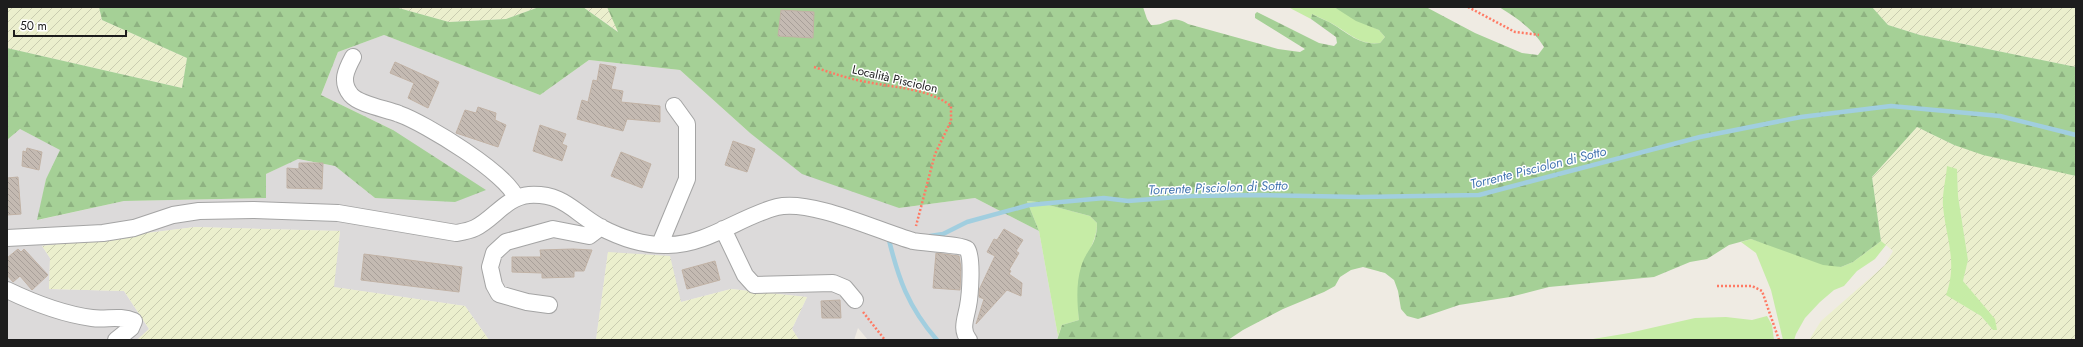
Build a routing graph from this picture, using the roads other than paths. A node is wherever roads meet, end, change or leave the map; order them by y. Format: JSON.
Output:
{"nodes":[{"id":1,"x":353,"y":57,"type":"dead end"},
{"id":2,"x":674,"y":106,"type":"dead end"},
{"id":3,"x":515,"y":194,"type":"junction"},
{"id":4,"x":601,"y":227,"type":"junction"},
{"id":5,"x":722,"y":229,"type":"junction"},
{"id":6,"x":662,"y":237,"type":"junction"},
{"id":7,"x":7,"y":238,"type":"edge"},
{"id":8,"x":10,"y":295,"type":"edge"},
{"id":9,"x":855,"y":300,"type":"road end"},
{"id":10,"x":549,"y":305,"type":"dead end"},
{"id":11,"x":116,"y":340,"type":"edge"},
{"id":12,"x":969,"y":340,"type":"edge"}],
"edges":[{"from":1,"to":3,"type":"street"},
{"from":2,"to":6,"type":"street"},
{"from":3,"to":4,"type":"street"},
{"from":3,"to":7,"type":"street"},
{"from":4,"to":6,"type":"street"},
{"from":4,"to":10,"type":"street"},
{"from":5,"to":6,"type":"street"},
{"from":5,"to":9,"type":"street"},
{"from":5,"to":12,"type":"street"},
{"from":8,"to":11,"type":"street"}]}
